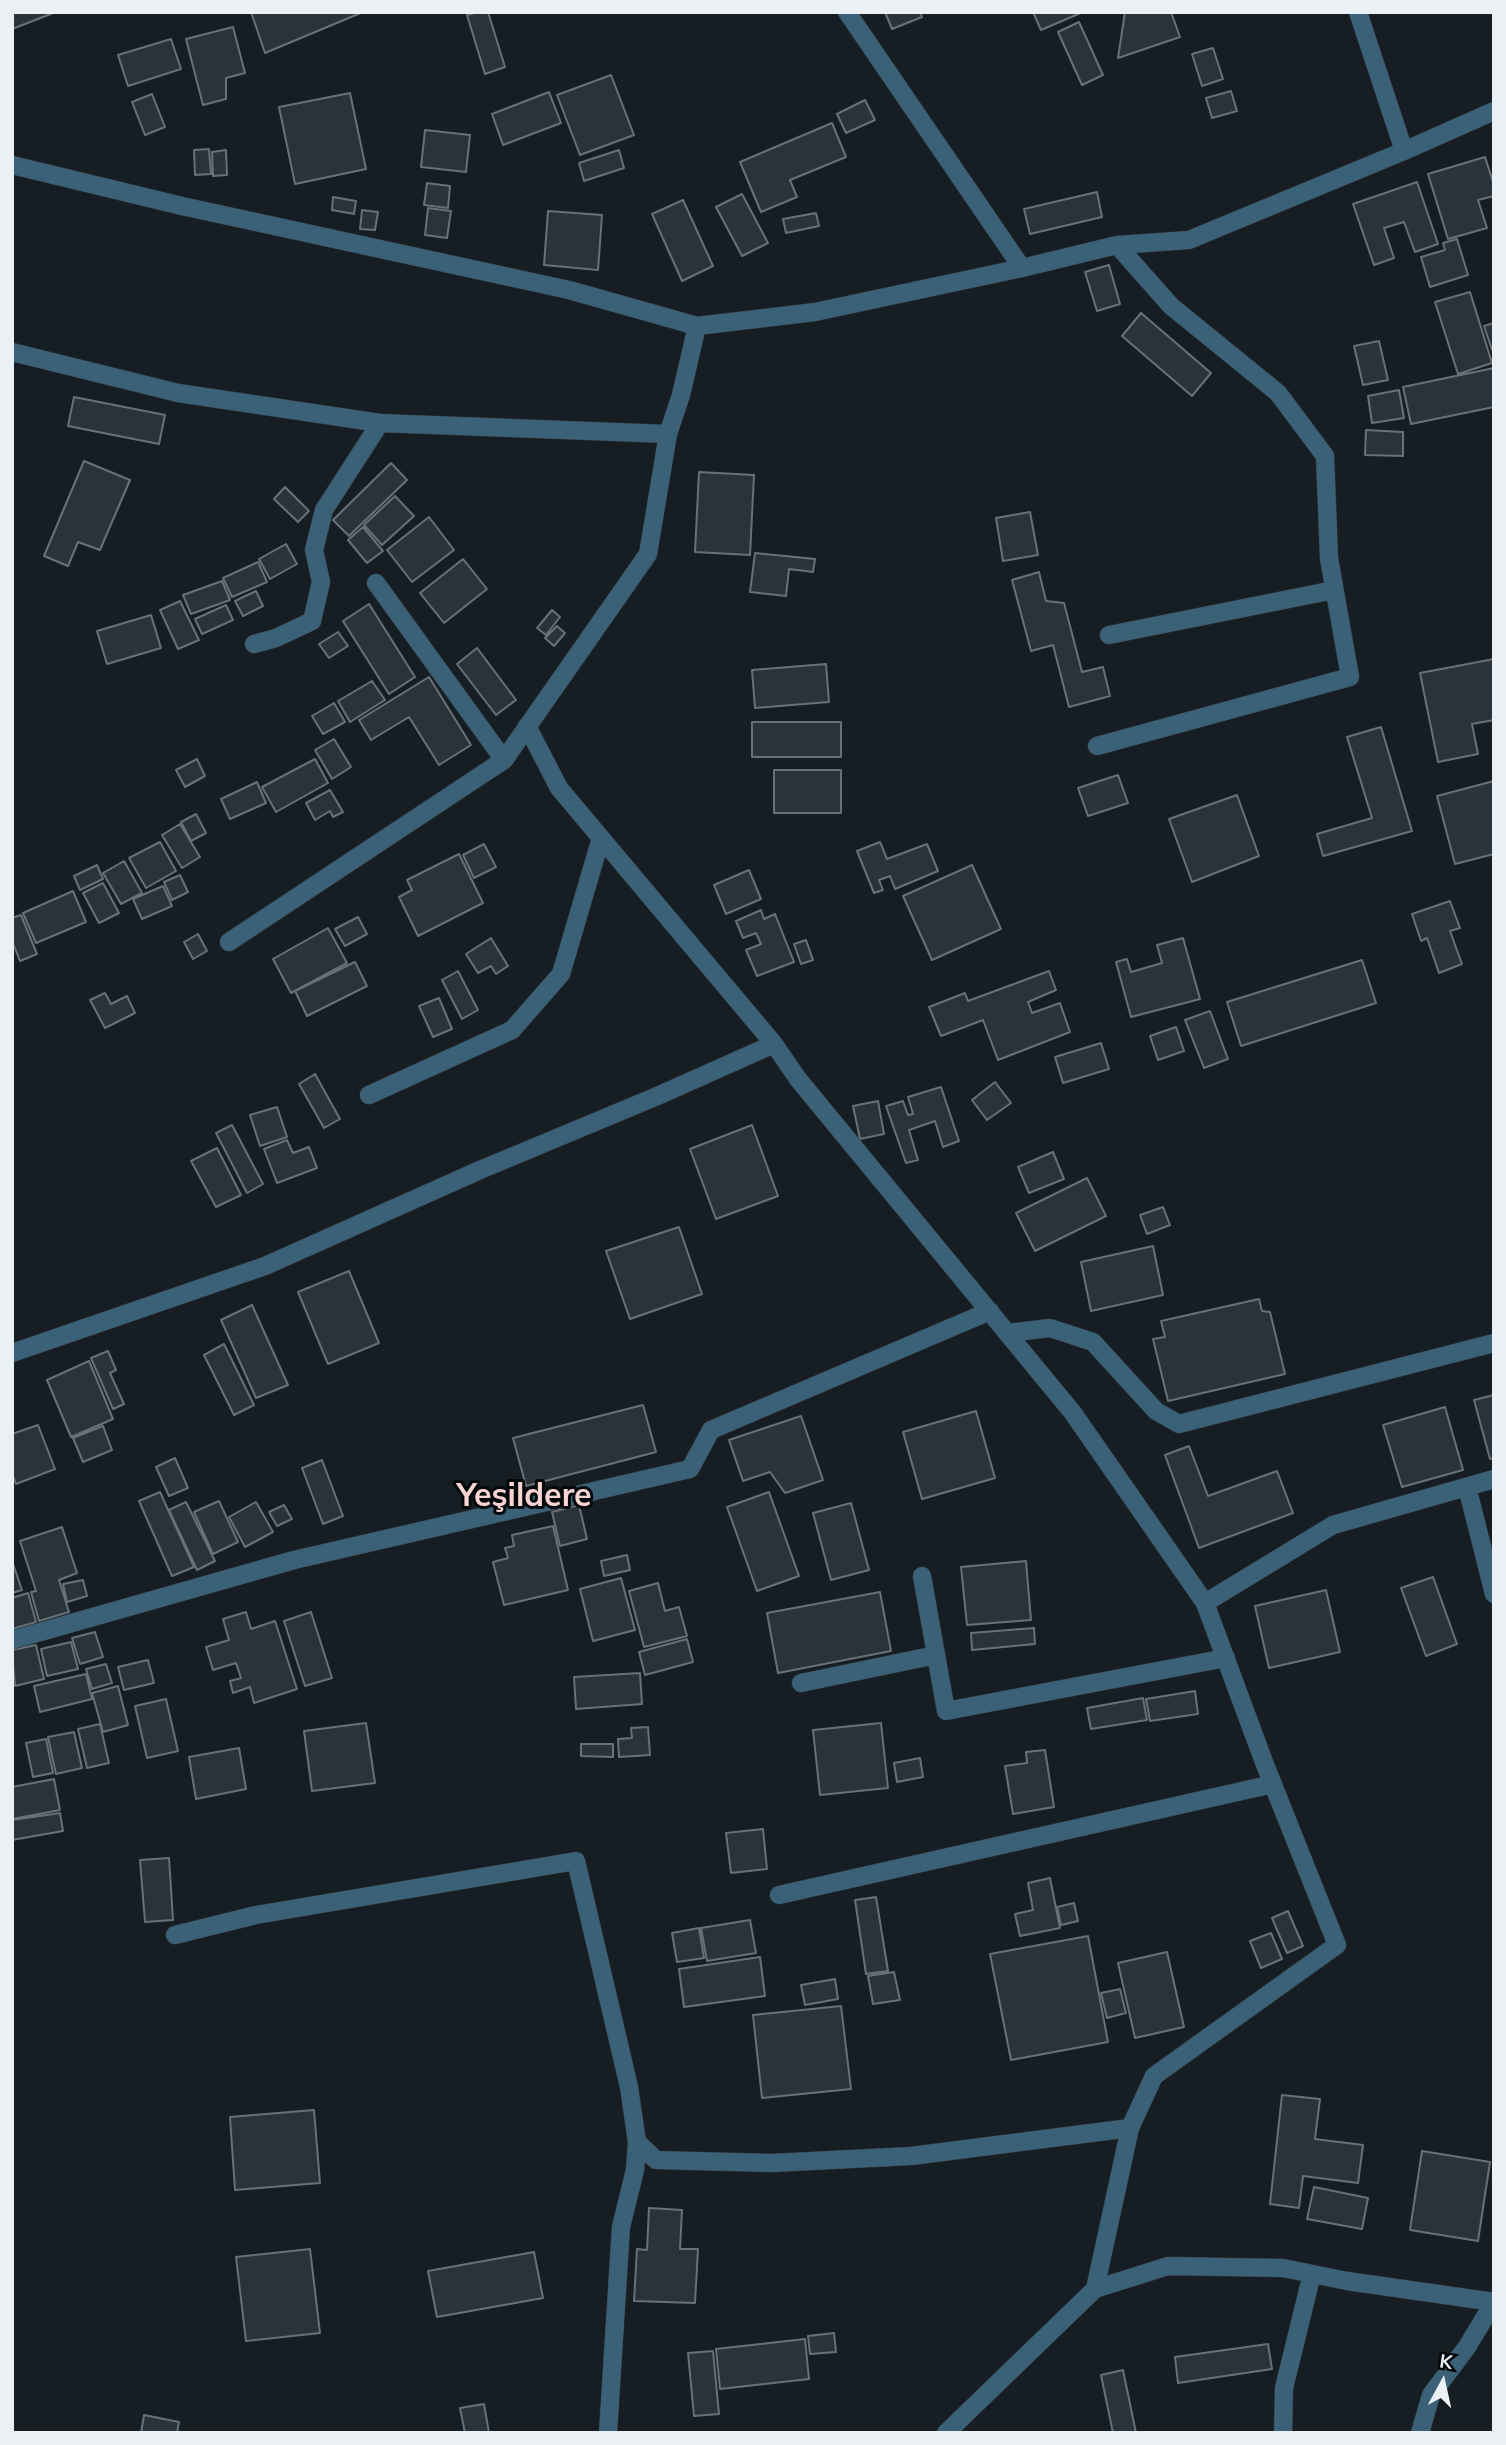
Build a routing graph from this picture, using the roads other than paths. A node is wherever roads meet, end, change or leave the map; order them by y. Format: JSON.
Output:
{"nodes":[{"id":1,"x":847,"y":12,"type":"edge"},
{"id":2,"x":1358,"y":12,"type":"edge"},
{"id":3,"x":1494,"y":111,"type":"edge"},
{"id":4,"x":1404,"y":151,"type":"junction"},
{"id":5,"x":12,"y":165,"type":"edge"},
{"id":6,"x":1117,"y":245,"type":"junction"},
{"id":7,"x":1022,"y":268,"type":"junction"},
{"id":8,"x":698,"y":326,"type":"junction"},
{"id":9,"x":12,"y":352,"type":"edge"},
{"id":10,"x":380,"y":423,"type":"junction"},
{"id":11,"x":668,"y":434,"type":"junction"},
{"id":12,"x":376,"y":583,"type":"dead end"},
{"id":13,"x":1334,"y":590,"type":"junction"},
{"id":14,"x":1108,"y":635,"type":"dead end"},
{"id":15,"x":254,"y":644,"type":"dead end"},
{"id":16,"x":527,"y":726,"type":"junction"},
{"id":17,"x":1097,"y":746,"type":"dead end"},
{"id":18,"x":504,"y":760,"type":"junction"},
{"id":19,"x":601,"y":838,"type":"junction"},
{"id":20,"x":229,"y":943,"type":"dead end"},
{"id":21,"x":774,"y":1044,"type":"junction"},
{"id":22,"x":369,"y":1095,"type":"dead end"},
{"id":23,"x":990,"y":1311,"type":"junction"},
{"id":24,"x":1008,"y":1333,"type":"junction"},
{"id":25,"x":1494,"y":1343,"type":"edge"},
{"id":26,"x":12,"y":1353,"type":"edge"},
{"id":27,"x":1494,"y":1479,"type":"edge"},
{"id":28,"x":1467,"y":1487,"type":"junction"},
{"id":29,"x":922,"y":1576,"type":"dead end"},
{"id":30,"x":1494,"y":1594,"type":"edge"},
{"id":31,"x":1205,"y":1603,"type":"junction"},
{"id":32,"x":12,"y":1640,"type":"edge"},
{"id":33,"x":936,"y":1655,"type":"junction"},
{"id":34,"x":1226,"y":1658,"type":"junction"},
{"id":35,"x":801,"y":1683,"type":"dead end"},
{"id":36,"x":1273,"y":1784,"type":"junction"},
{"id":37,"x":779,"y":1895,"type":"dead end"},
{"id":38,"x":175,"y":1935,"type":"dead end"},
{"id":39,"x":1130,"y":2128,"type":"junction"},
{"id":40,"x":637,"y":2142,"type":"junction"},
{"id":41,"x":1312,"y":2274,"type":"junction"},
{"id":42,"x":1094,"y":2289,"type":"junction"},
{"id":43,"x":1494,"y":2302,"type":"edge"},
{"id":44,"x":608,"y":2433,"type":"edge"},
{"id":45,"x":946,"y":2433,"type":"edge"},
{"id":46,"x":1283,"y":2433,"type":"edge"},
{"id":47,"x":1420,"y":2433,"type":"edge"}],
"edges":[{"from":1,"to":7,"type":"street"},
{"from":2,"to":4,"type":"street"},
{"from":3,"to":4,"type":"street"},
{"from":4,"to":6,"type":"street"},
{"from":5,"to":8,"type":"street"},
{"from":6,"to":7,"type":"street"},
{"from":6,"to":13,"type":"street"},
{"from":7,"to":8,"type":"street"},
{"from":8,"to":11,"type":"street"},
{"from":9,"to":10,"type":"street"},
{"from":10,"to":11,"type":"street"},
{"from":10,"to":15,"type":"street"},
{"from":11,"to":16,"type":"street"},
{"from":12,"to":18,"type":"street"},
{"from":13,"to":14,"type":"street"},
{"from":13,"to":17,"type":"street"},
{"from":16,"to":18,"type":"street"},
{"from":16,"to":19,"type":"street"},
{"from":18,"to":20,"type":"street"},
{"from":19,"to":21,"type":"street"},
{"from":19,"to":22,"type":"street"},
{"from":21,"to":23,"type":"street"},
{"from":21,"to":26,"type":"street"},
{"from":23,"to":24,"type":"street"},
{"from":23,"to":32,"type":"street"},
{"from":24,"to":25,"type":"street"},
{"from":24,"to":31,"type":"street"},
{"from":27,"to":28,"type":"street"},
{"from":28,"to":30,"type":"street"},
{"from":28,"to":31,"type":"street"},
{"from":29,"to":33,"type":"street"},
{"from":31,"to":34,"type":"street"},
{"from":33,"to":34,"type":"street"},
{"from":33,"to":35,"type":"street"},
{"from":34,"to":36,"type":"street"},
{"from":36,"to":37,"type":"street"},
{"from":36,"to":39,"type":"street"},
{"from":38,"to":40,"type":"street"},
{"from":39,"to":40,"type":"street"},
{"from":39,"to":42,"type":"street"},
{"from":40,"to":44,"type":"street"},
{"from":41,"to":42,"type":"street"},
{"from":41,"to":43,"type":"street"},
{"from":41,"to":46,"type":"street"},
{"from":42,"to":45,"type":"street"},
{"from":43,"to":47,"type":"street"}]}
